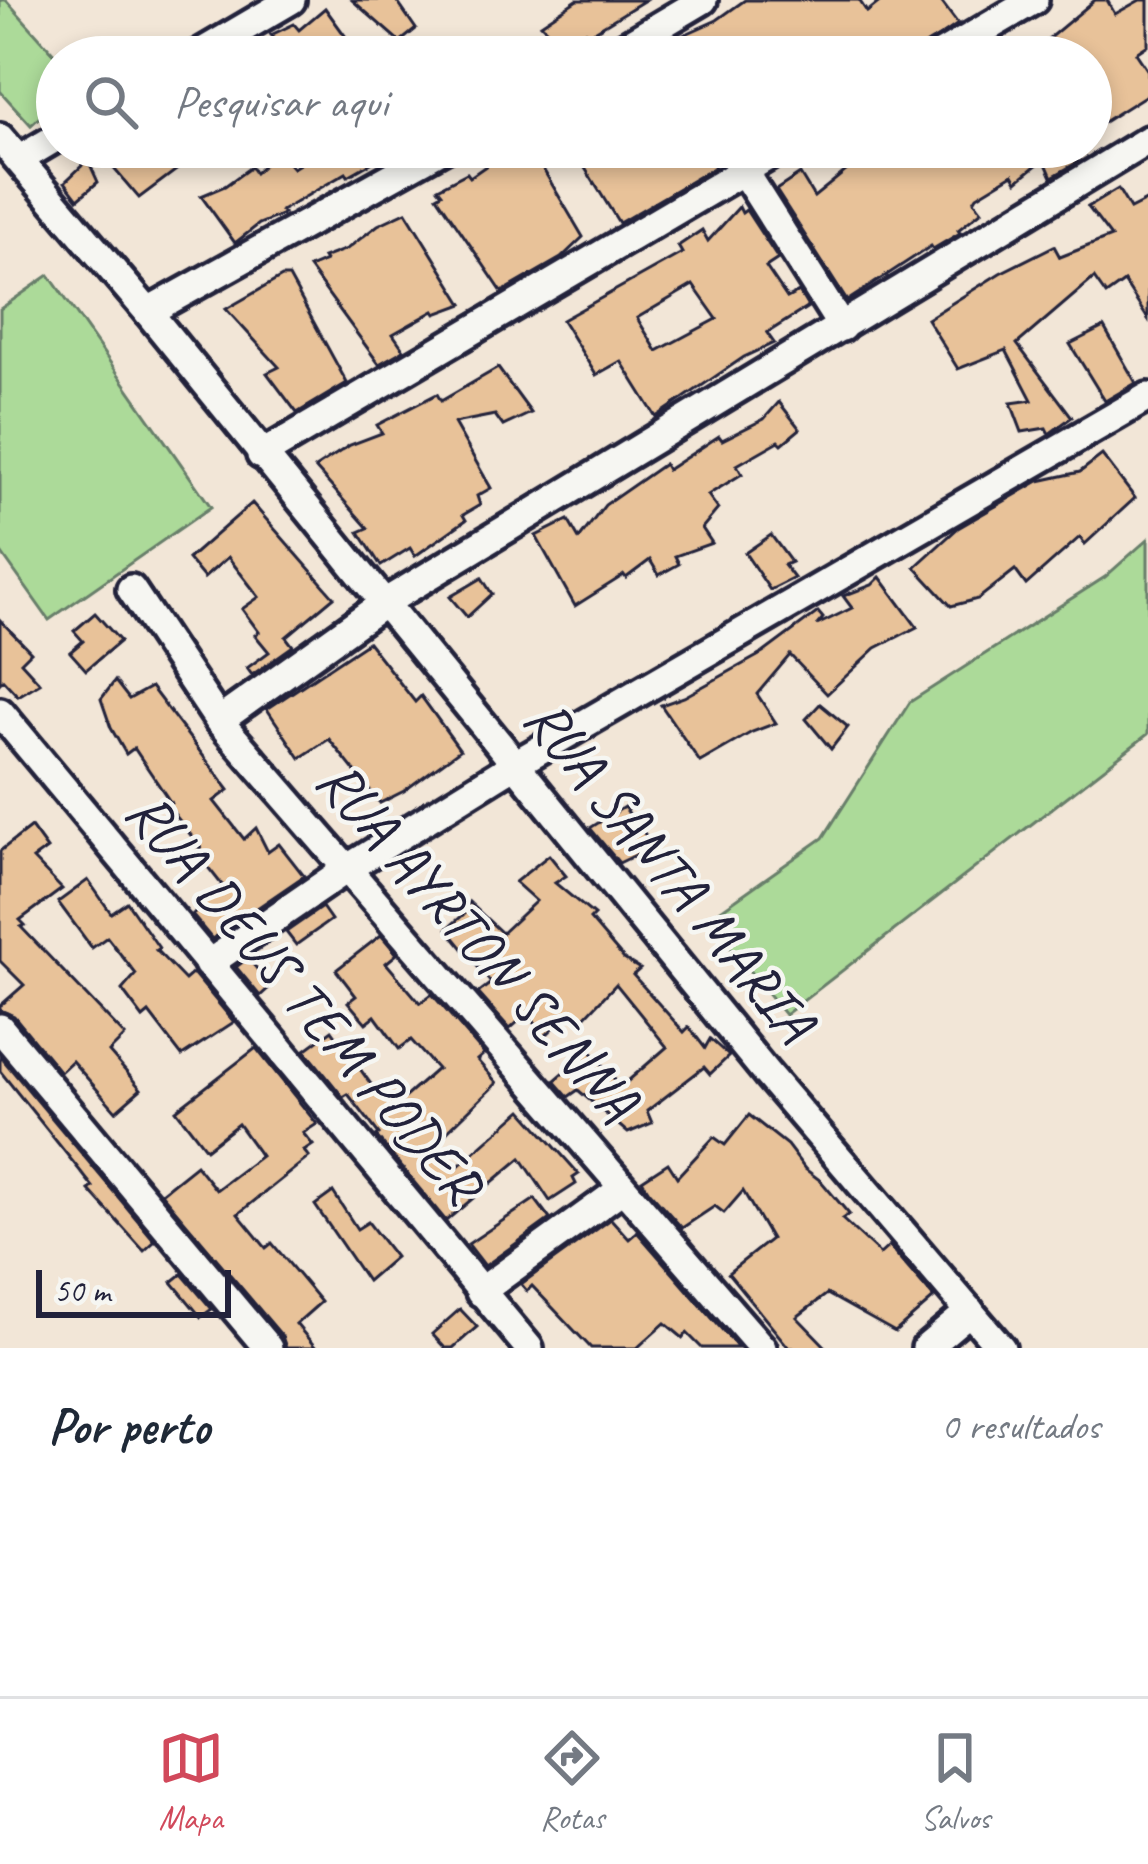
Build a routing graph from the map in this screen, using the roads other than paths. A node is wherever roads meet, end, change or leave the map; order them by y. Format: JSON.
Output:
{"nodes":[{"id":1,"x":291,"y":0,"type":"edge"},
{"id":2,"x":703,"y":0,"type":"edge"},
{"id":3,"x":1034,"y":0,"type":"edge"},
{"id":4,"x":653,"y":32,"type":"junction"},
{"id":5,"x":230,"y":36,"type":"edge"},
{"id":6,"x":646,"y":36,"type":"edge"},
{"id":7,"x":656,"y":36,"type":"edge"},
{"id":8,"x":973,"y":36,"type":"edge"},
{"id":9,"x":0,"y":138,"type":"edge"},
{"id":10,"x":1148,"y":140,"type":"edge"},
{"id":11,"x":36,"y":150,"type":"edge"},
{"id":12,"x":20,"y":160,"type":"junction"},
{"id":13,"x":1112,"y":162,"type":"edge"},
{"id":14,"x":407,"y":168,"type":"edge"},
{"id":15,"x":722,"y":168,"type":"edge"},
{"id":16,"x":742,"y":168,"type":"edge"},
{"id":17,"x":1102,"y":168,"type":"edge"},
{"id":18,"x":148,"y":312,"type":"junction"},
{"id":19,"x":842,"y":327,"type":"junction"},
{"id":20,"x":1148,"y":398,"type":"edge"},
{"id":21,"x":261,"y":455,"type":"junction"},
{"id":22,"x":131,"y":589,"type":"dead end"},
{"id":23,"x":384,"y":603,"type":"junction"},
{"id":24,"x":0,"y":712,"type":"edge"},
{"id":25,"x":219,"y":722,"type":"junction"},
{"id":26,"x":517,"y":763,"type":"junction"},
{"id":27,"x":348,"y":868,"type":"junction"},
{"id":28,"x":208,"y":964,"type":"junction"},
{"id":29,"x":0,"y":1028,"type":"edge"},
{"id":30,"x":622,"y":1189,"type":"junction"},
{"id":31,"x":480,"y":1292,"type":"junction"},
{"id":32,"x":970,"y":1311,"type":"junction"},
{"id":33,"x":268,"y":1348,"type":"edge"},
{"id":34,"x":529,"y":1348,"type":"edge"},
{"id":35,"x":762,"y":1348,"type":"edge"},
{"id":36,"x":926,"y":1348,"type":"edge"},
{"id":37,"x":1001,"y":1348,"type":"edge"}],
"edges":[{"from":1,"to":5,"type":"street"},
{"from":2,"to":4,"type":"street"},
{"from":3,"to":8,"type":"street"},
{"from":4,"to":6,"type":"street"},
{"from":4,"to":7,"type":"street"},
{"from":9,"to":12,"type":"street","name":"RUA SANTA MARIA"},
{"from":10,"to":13,"type":"street"},
{"from":11,"to":12,"type":"street"},
{"from":12,"to":18,"type":"street","name":"RUA SANTA MARIA"},
{"from":14,"to":18,"type":"street"},
{"from":15,"to":21,"type":"street"},
{"from":16,"to":19,"type":"street"},
{"from":17,"to":19,"type":"street"},
{"from":18,"to":21,"type":"street","name":"RUA SANTA MARIA"},
{"from":19,"to":23,"type":"street"},
{"from":20,"to":26,"type":"street"},
{"from":21,"to":23,"type":"street","name":"RUA SANTA MARIA"},
{"from":22,"to":25,"type":"street","name":"RUA AYRTON SENNA"},
{"from":23,"to":25,"type":"street"},
{"from":23,"to":26,"type":"street","name":"RUA SANTA MARIA"},
{"from":24,"to":28,"type":"street","name":"RUA DEUS TEM PODER"},
{"from":25,"to":27,"type":"street","name":"RUA AYRTON SENNA"},
{"from":26,"to":27,"type":"street"},
{"from":26,"to":32,"type":"street","name":"RUA SANTA MARIA"},
{"from":27,"to":28,"type":"street"},
{"from":27,"to":30,"type":"street","name":"RUA AYRTON SENNA"},
{"from":28,"to":31,"type":"street","name":"RUA DEUS TEM PODER"},
{"from":29,"to":33,"type":"street"},
{"from":30,"to":31,"type":"street"},
{"from":30,"to":35,"type":"street","name":"RUA AYRTON SENNA"},
{"from":31,"to":34,"type":"street","name":"RUA DEUS TEM PODER"},
{"from":32,"to":36,"type":"street"},
{"from":32,"to":37,"type":"street","name":"RUA SANTA MARIA"}]}
